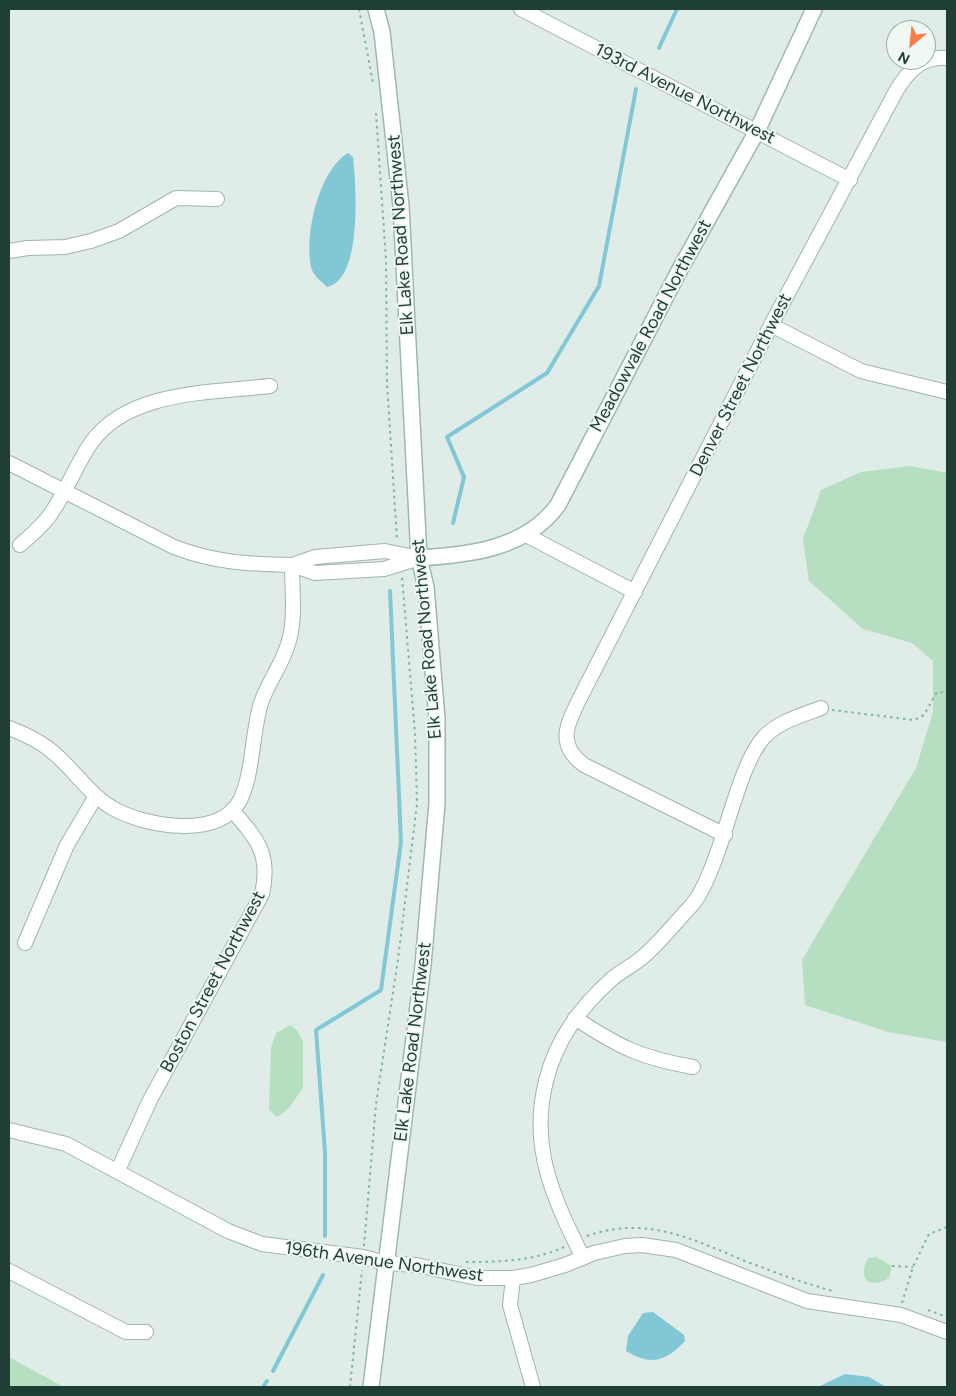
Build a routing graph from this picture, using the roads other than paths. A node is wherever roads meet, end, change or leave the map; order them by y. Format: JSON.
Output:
{"nodes":[{"id":1,"x":376,"y":9,"type":"edge"},
{"id":2,"x":521,"y":9,"type":"edge"},
{"id":3,"x":814,"y":9,"type":"edge"},
{"id":4,"x":947,"y":58,"type":"edge"},
{"id":5,"x":757,"y":131,"type":"junction"},
{"id":6,"x":850,"y":180,"type":"junction"},
{"id":7,"x":217,"y":199,"type":"dead end"},
{"id":8,"x":9,"y":251,"type":"edge"},
{"id":9,"x":771,"y":325,"type":"junction"},
{"id":10,"x":270,"y":386,"type":"dead end"},
{"id":11,"x":947,"y":392,"type":"edge"},
{"id":12,"x":9,"y":463,"type":"edge"},
{"id":13,"x":64,"y":491,"type":"junction"},
{"id":14,"x":526,"y":535,"type":"junction"},
{"id":15,"x":20,"y":545,"type":"dead end"},
{"id":16,"x":419,"y":558,"type":"junction"},
{"id":17,"x":292,"y":565,"type":"junction"},
{"id":18,"x":635,"y":592,"type":"junction"},
{"id":19,"x":821,"y":708,"type":"road end"},
{"id":20,"x":9,"y":728,"type":"edge"},
{"id":21,"x":96,"y":796,"type":"junction"},
{"id":22,"x":232,"y":810,"type":"junction"},
{"id":23,"x":725,"y":836,"type":"junction"},
{"id":24,"x":26,"y":943,"type":"dead end"},
{"id":25,"x":576,"y":1018,"type":"junction"},
{"id":26,"x":693,"y":1067,"type":"dead end"},
{"id":27,"x":9,"y":1130,"type":"edge"},
{"id":28,"x":118,"y":1170,"type":"junction"},
{"id":29,"x":583,"y":1258,"type":"junction"},
{"id":30,"x":386,"y":1263,"type":"junction"},
{"id":31,"x":9,"y":1271,"type":"edge"},
{"id":32,"x":513,"y":1278,"type":"junction"},
{"id":33,"x":146,"y":1332,"type":"dead end"},
{"id":34,"x":947,"y":1332,"type":"edge"},
{"id":35,"x":371,"y":1387,"type":"edge"},
{"id":36,"x":533,"y":1387,"type":"edge"}],
"edges":[{"from":1,"to":16,"type":"street","name":"Elk Lake Road Northwest"},
{"from":2,"to":5,"type":"street","name":"193rd Avenue Northwest"},
{"from":3,"to":5,"type":"street","name":"Meadowvale Road Northwest"},
{"from":4,"to":6,"type":"street","name":"Denver Street Northwest"},
{"from":5,"to":6,"type":"street","name":"193rd Avenue Northwest"},
{"from":5,"to":14,"type":"street","name":"Meadowvale Road Northwest"},
{"from":6,"to":9,"type":"street","name":"Denver Street Northwest"},
{"from":7,"to":8,"type":"street"},
{"from":9,"to":11,"type":"street"},
{"from":9,"to":18,"type":"street","name":"Denver Street Northwest"},
{"from":10,"to":13,"type":"street"},
{"from":12,"to":13,"type":"street"},
{"from":13,"to":15,"type":"street"},
{"from":13,"to":17,"type":"street"},
{"from":14,"to":16,"type":"street","name":"Meadowvale Road Northwest"},
{"from":14,"to":18,"type":"street"},
{"from":16,"to":17,"type":"street"},
{"from":16,"to":30,"type":"street","name":"Elk Lake Road Northwest"},
{"from":17,"to":22,"type":"street"},
{"from":18,"to":23,"type":"street","name":"Denver Street Northwest"},
{"from":19,"to":23,"type":"street"},
{"from":20,"to":21,"type":"street"},
{"from":21,"to":22,"type":"street"},
{"from":21,"to":24,"type":"street"},
{"from":22,"to":28,"type":"street","name":"Boston Street Northwest"},
{"from":23,"to":25,"type":"street"},
{"from":25,"to":26,"type":"street"},
{"from":25,"to":29,"type":"street"},
{"from":27,"to":28,"type":"street","name":"196th Avenue Northwest"},
{"from":28,"to":30,"type":"street","name":"196th Avenue Northwest"},
{"from":29,"to":32,"type":"street","name":"196th Avenue Northwest"},
{"from":29,"to":34,"type":"street","name":"196th Avenue Northwest"},
{"from":30,"to":32,"type":"street","name":"196th Avenue Northwest"},
{"from":30,"to":35,"type":"street","name":"Elk Lake Road Northwest"},
{"from":31,"to":33,"type":"street"},
{"from":32,"to":36,"type":"street"}]}
